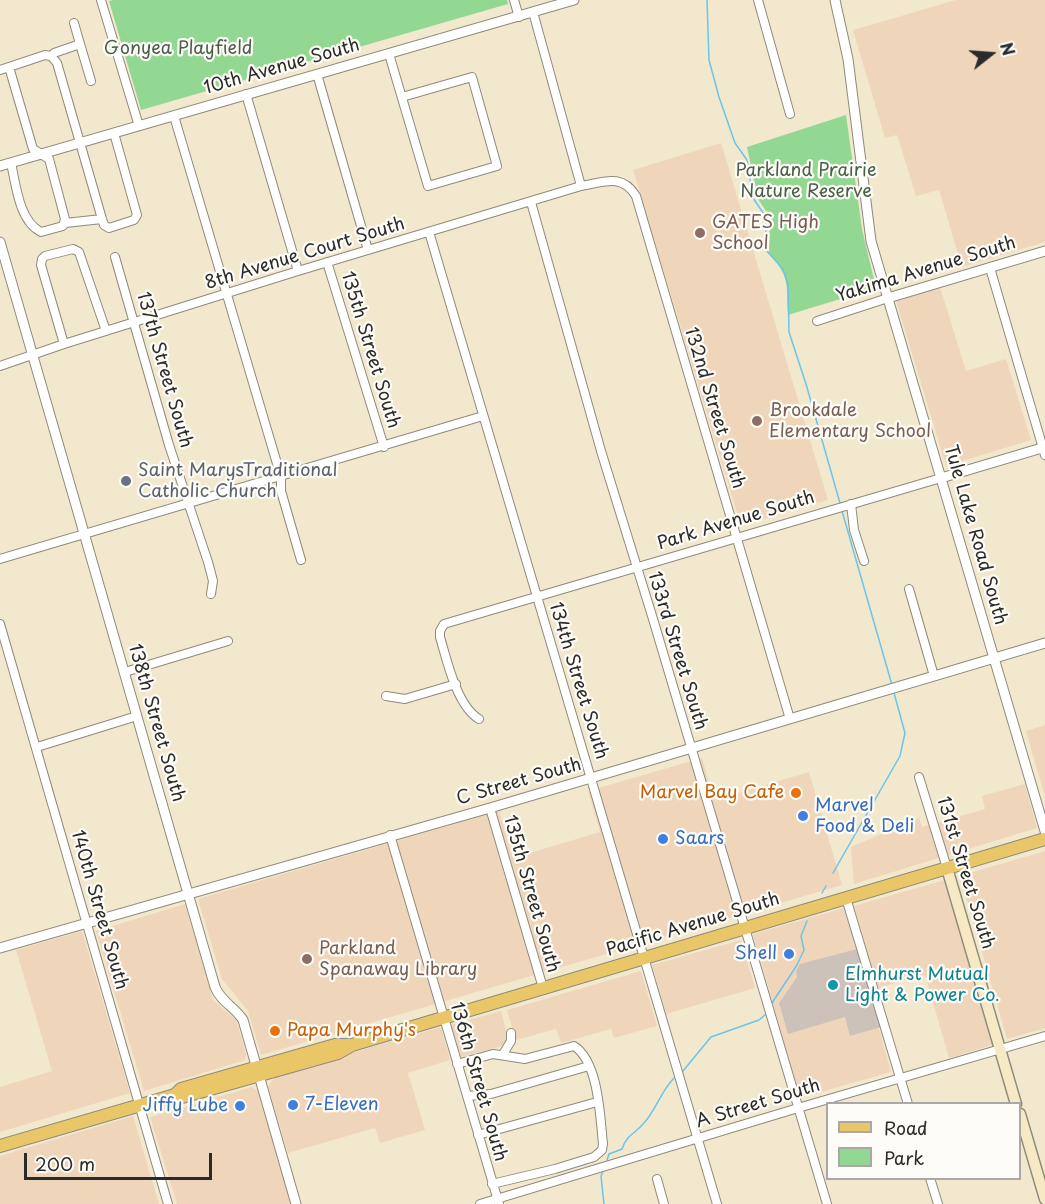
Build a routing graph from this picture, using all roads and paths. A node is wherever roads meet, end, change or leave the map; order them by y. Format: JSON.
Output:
{"nodes":[{"id":1,"x":101,"y":0,"type":"edge"},
{"id":2,"x":514,"y":0,"type":"edge"},
{"id":3,"x":574,"y":0,"type":"edge"},
{"id":4,"x":758,"y":0,"type":"edge"},
{"id":5,"x":836,"y":0,"type":"edge"},
{"id":6,"x":533,"y":12,"type":"junction"},
{"id":7,"x":519,"y":17,"type":"junction"},
{"id":8,"x":74,"y":22,"type":"dead end"},
{"id":9,"x":80,"y":44,"type":"junction"},
{"id":10,"x":389,"y":54,"type":"junction"},
{"id":11,"x":51,"y":56,"type":"junction"},
{"id":12,"x":4,"y":68,"type":"edge"},
{"id":13,"x":318,"y":74,"type":"junction"},
{"id":14,"x":91,"y":81,"type":"dead end"},
{"id":15,"x":246,"y":94,"type":"junction"},
{"id":16,"x":402,"y":97,"type":"junction"},
{"id":17,"x":790,"y":114,"type":"dead end"},
{"id":18,"x":174,"y":116,"type":"junction"},
{"id":19,"x":139,"y":126,"type":"junction"},
{"id":20,"x":114,"y":133,"type":"junction"},
{"id":21,"x":80,"y":143,"type":"junction"},
{"id":22,"x":41,"y":154,"type":"junction"},
{"id":23,"x":10,"y":164,"type":"junction"},
{"id":24,"x":0,"y":166,"type":"edge"},
{"id":25,"x":621,"y":182,"type":"joint"},
{"id":26,"x":581,"y":186,"type":"junction"},
{"id":27,"x":531,"y":202,"type":"junction"},
{"id":28,"x":103,"y":222,"type":"junction"},
{"id":29,"x":65,"y":223,"type":"junction"},
{"id":30,"x":429,"y":232,"type":"junction"},
{"id":31,"x":0,"y":242,"type":"edge"},
{"id":32,"x":368,"y":250,"type":"junction"},
{"id":33,"x":1045,"y":251,"type":"edge"},
{"id":34,"x":115,"y":257,"type":"dead end"},
{"id":35,"x":327,"y":262,"type":"junction"},
{"id":36,"x":990,"y":268,"type":"junction"},
{"id":37,"x":298,"y":271,"type":"junction"},
{"id":38,"x":227,"y":293,"type":"junction"},
{"id":39,"x":888,"y":298,"type":"junction"},
{"id":40,"x":817,"y":321,"type":"dead end"},
{"id":41,"x":134,"y":322,"type":"junction"},
{"id":42,"x":106,"y":331,"type":"junction"},
{"id":43,"x":64,"y":344,"type":"junction"},
{"id":44,"x":33,"y":354,"type":"junction"},
{"id":45,"x":0,"y":366,"type":"edge"},
{"id":46,"x":483,"y":416,"type":"junction"},
{"id":47,"x":384,"y":447,"type":"junction"},
{"id":48,"x":1044,"y":450,"type":"edge"},
{"id":49,"x":281,"y":477,"type":"junction"},
{"id":50,"x":941,"y":478,"type":"junction"},
{"id":51,"x":188,"y":504,"type":"junction"},
{"id":52,"x":851,"y":504,"type":"junction"},
{"id":53,"x":85,"y":535,"type":"junction"},
{"id":54,"x":737,"y":538,"type":"junction"},
{"id":55,"x":0,"y":559,"type":"edge"},
{"id":56,"x":301,"y":560,"type":"dead end"},
{"id":57,"x":864,"y":561,"type":"dead end"},
{"id":58,"x":637,"y":568,"type":"junction"},
{"id":59,"x":909,"y":589,"type":"dead end"},
{"id":60,"x":211,"y":594,"type":"dead end"},
{"id":61,"x":537,"y":597,"type":"junction"},
{"id":62,"x":0,"y":624,"type":"edge"},
{"id":63,"x":228,"y":641,"type":"dead end"},
{"id":64,"x":1045,"y":643,"type":"edge"},
{"id":65,"x":994,"y":658,"type":"junction"},
{"id":66,"x":124,"y":672,"type":"junction"},
{"id":67,"x":934,"y":676,"type":"junction"},
{"id":68,"x":456,"y":684,"type":"junction"},
{"id":69,"x":386,"y":696,"type":"dead end"},
{"id":70,"x":137,"y":716,"type":"junction"},
{"id":71,"x":479,"y":719,"type":"dead end"},
{"id":72,"x":790,"y":719,"type":"junction"},
{"id":73,"x":37,"y":747,"type":"junction"},
{"id":74,"x":691,"y":748,"type":"junction"},
{"id":75,"x":919,"y":777,"type":"dead end"},
{"id":76,"x":591,"y":778,"type":"junction"},
{"id":77,"x":490,"y":808,"type":"junction"},
{"id":78,"x":1045,"y":831,"type":"edge"},
{"id":79,"x":390,"y":835,"type":"junction"},
{"id":80,"x":1045,"y":839,"type":"edge"},
{"id":81,"x":947,"y":868,"type":"junction"},
{"id":82,"x":189,"y":895,"type":"junction"},
{"id":83,"x":846,"y":898,"type":"junction"},
{"id":84,"x":87,"y":924,"type":"junction"},
{"id":85,"x":745,"y":928,"type":"junction"},
{"id":86,"x":0,"y":948,"type":"edge"},
{"id":87,"x":644,"y":958,"type":"junction"},
{"id":88,"x":543,"y":988,"type":"junction"},
{"id":89,"x":443,"y":1018,"type":"junction"},
{"id":90,"x":511,"y":1034,"type":"dead end"},
{"id":91,"x":1045,"y":1036,"type":"edge"},
{"id":92,"x":1000,"y":1049,"type":"junction"},
{"id":93,"x":503,"y":1054,"type":"junction"},
{"id":94,"x":458,"y":1064,"type":"junction"},
{"id":95,"x":589,"y":1066,"type":"junction"},
{"id":96,"x":258,"y":1071,"type":"junction"},
{"id":97,"x":900,"y":1078,"type":"junction"},
{"id":98,"x":467,"y":1095,"type":"junction"},
{"id":99,"x":597,"y":1102,"type":"junction"},
{"id":100,"x":907,"y":1102,"type":"edge"},
{"id":101,"x":1015,"y":1102,"type":"edge"},
{"id":102,"x":140,"y":1105,"type":"junction"},
{"id":103,"x":798,"y":1108,"type":"junction"},
{"id":104,"x":1021,"y":1117,"type":"edge"},
{"id":105,"x":478,"y":1135,"type":"junction"},
{"id":106,"x":698,"y":1138,"type":"junction"},
{"id":107,"x":0,"y":1146,"type":"edge"},
{"id":108,"x":657,"y":1179,"type":"dead end"},
{"id":109,"x":930,"y":1180,"type":"edge"},
{"id":110,"x":492,"y":1184,"type":"junction"},
{"id":111,"x":1045,"y":1199,"type":"edge"},
{"id":112,"x":498,"y":1202,"type":"edge"},
{"id":113,"x":168,"y":1204,"type":"edge"},
{"id":114,"x":296,"y":1204,"type":"edge"},
{"id":115,"x":480,"y":1204,"type":"edge"},
{"id":116,"x":664,"y":1204,"type":"edge"},
{"id":117,"x":717,"y":1204,"type":"edge"},
{"id":118,"x":827,"y":1204,"type":"edge"},
{"id":119,"x":938,"y":1204,"type":"edge"}],
"edges":[{"from":1,"to":19,"type":"street"},
{"from":2,"to":7,"type":"street"},
{"from":3,"to":6,"type":"street","name":"10th Avenue South"},
{"from":4,"to":17,"type":"street"},
{"from":5,"to":39,"type":"street","name":"Tule Lake Road South"},
{"from":6,"to":7,"type":"street","name":"10th Avenue South"},
{"from":6,"to":26,"type":"street"},
{"from":7,"to":10,"type":"street","name":"10th Avenue South"},
{"from":8,"to":9,"type":"street"},
{"from":9,"to":11,"type":"street"},
{"from":9,"to":14,"type":"street"},
{"from":10,"to":13,"type":"street","name":"10th Avenue South"},
{"from":10,"to":16,"type":"street"},
{"from":11,"to":12,"type":"street"},
{"from":11,"to":21,"type":"street"},
{"from":12,"to":22,"type":"street"},
{"from":13,"to":15,"type":"street","name":"10th Avenue South"},
{"from":13,"to":32,"type":"street"},
{"from":15,"to":18,"type":"street","name":"10th Avenue South"},
{"from":15,"to":37,"type":"street"},
{"from":16,"to":16,"type":"street"},
{"from":18,"to":19,"type":"street","name":"10th Avenue South"},
{"from":18,"to":38,"type":"street"},
{"from":19,"to":20,"type":"street","name":"10th Avenue South"},
{"from":20,"to":21,"type":"street","name":"10th Avenue South"},
{"from":20,"to":28,"type":"street"},
{"from":21,"to":22,"type":"street","name":"10th Avenue South"},
{"from":21,"to":28,"type":"street"},
{"from":22,"to":23,"type":"street","name":"10th Avenue South"},
{"from":22,"to":29,"type":"street"},
{"from":23,"to":24,"type":"street","name":"10th Avenue South"},
{"from":23,"to":29,"type":"street"},
{"from":25,"to":26,"type":"street","name":"8th Avenue Court South"},
{"from":25,"to":54,"type":"street","name":"132nd Street South"},
{"from":26,"to":27,"type":"street","name":"8th Avenue Court South"},
{"from":27,"to":30,"type":"street","name":"8th Avenue Court South"},
{"from":27,"to":58,"type":"street","name":"133rd Street South"},
{"from":28,"to":29,"type":"street"},
{"from":30,"to":32,"type":"street","name":"8th Avenue Court South"},
{"from":30,"to":46,"type":"street","name":"134th Street South"},
{"from":31,"to":44,"type":"street","name":"138th Street South"},
{"from":32,"to":35,"type":"street","name":"8th Avenue Court South"},
{"from":33,"to":36,"type":"street","name":"Yakima Avenue South"},
{"from":34,"to":41,"type":"street","name":"137th Street South"},
{"from":35,"to":37,"type":"street","name":"8th Avenue Court South"},
{"from":35,"to":47,"type":"street","name":"135th Street South"},
{"from":36,"to":39,"type":"street","name":"Yakima Avenue South"},
{"from":36,"to":48,"type":"street"},
{"from":37,"to":38,"type":"street","name":"8th Avenue Court South"},
{"from":38,"to":41,"type":"street","name":"8th Avenue Court South"},
{"from":38,"to":49,"type":"street"},
{"from":39,"to":40,"type":"street","name":"Yakima Avenue South"},
{"from":39,"to":50,"type":"street","name":"Tule Lake Road South"},
{"from":41,"to":42,"type":"street","name":"8th Avenue Court South"},
{"from":41,"to":51,"type":"street","name":"137th Street South"},
{"from":42,"to":43,"type":"street","name":"8th Avenue Court South"},
{"from":42,"to":43,"type":"street"},
{"from":43,"to":44,"type":"street","name":"8th Avenue Court South"},
{"from":44,"to":45,"type":"street","name":"8th Avenue Court South"},
{"from":44,"to":53,"type":"street","name":"138th Street South"},
{"from":46,"to":47,"type":"street"},
{"from":46,"to":61,"type":"street","name":"134th Street South"},
{"from":47,"to":49,"type":"street"},
{"from":48,"to":50,"type":"street","name":"Park Avenue South"},
{"from":49,"to":51,"type":"street"},
{"from":49,"to":56,"type":"street"},
{"from":50,"to":52,"type":"street","name":"Park Avenue South"},
{"from":50,"to":65,"type":"street","name":"Tule Lake Road South"},
{"from":51,"to":53,"type":"street"},
{"from":51,"to":60,"type":"street","name":"137th Street South"},
{"from":52,"to":54,"type":"street","name":"Park Avenue South"},
{"from":52,"to":57,"type":"street"},
{"from":53,"to":55,"type":"street"},
{"from":53,"to":66,"type":"street","name":"138th Street South"},
{"from":54,"to":58,"type":"street","name":"Park Avenue South"},
{"from":54,"to":72,"type":"street","name":"132nd Street South"},
{"from":58,"to":61,"type":"street","name":"Park Avenue South"},
{"from":58,"to":74,"type":"street","name":"133rd Street South"},
{"from":59,"to":67,"type":"street"},
{"from":61,"to":68,"type":"street","name":"Park Avenue South"},
{"from":61,"to":76,"type":"street","name":"134th Street South"},
{"from":62,"to":73,"type":"street","name":"140th Street South"},
{"from":63,"to":66,"type":"street"},
{"from":64,"to":65,"type":"street","name":"C Street South"},
{"from":65,"to":67,"type":"street","name":"C Street South"},
{"from":65,"to":78,"type":"street","name":"Tule Lake Road South"},
{"from":66,"to":70,"type":"street","name":"138th Street South"},
{"from":67,"to":72,"type":"street","name":"C Street South"},
{"from":68,"to":69,"type":"street"},
{"from":68,"to":71,"type":"street"},
{"from":70,"to":73,"type":"street"},
{"from":70,"to":82,"type":"street","name":"138th Street South"},
{"from":72,"to":74,"type":"street","name":"C Street South"},
{"from":73,"to":84,"type":"street","name":"140th Street South"},
{"from":74,"to":76,"type":"street","name":"C Street South"},
{"from":74,"to":85,"type":"street","name":"133rd Street South"},
{"from":75,"to":81,"type":"street","name":"131st Street South"},
{"from":76,"to":77,"type":"street","name":"C Street South"},
{"from":76,"to":87,"type":"street","name":"134th Street South"},
{"from":77,"to":79,"type":"street","name":"C Street South"},
{"from":77,"to":88,"type":"street","name":"135th Street South"},
{"from":79,"to":82,"type":"street","name":"C Street South"},
{"from":79,"to":89,"type":"street","name":"136th Street South"},
{"from":80,"to":81,"type":"main road","name":"Pacific Avenue South"},
{"from":81,"to":83,"type":"main road","name":"Pacific Avenue South"},
{"from":81,"to":92,"type":"main road","name":"131st Street South"},
{"from":82,"to":84,"type":"street","name":"C Street South"},
{"from":82,"to":96,"type":"street","name":"138th Street South"},
{"from":83,"to":85,"type":"main road","name":"Pacific Avenue South"},
{"from":83,"to":97,"type":"street"},
{"from":84,"to":86,"type":"street","name":"C Street South"},
{"from":84,"to":102,"type":"street","name":"140th Street South"},
{"from":85,"to":87,"type":"main road","name":"Pacific Avenue South"},
{"from":85,"to":103,"type":"street","name":"133rd Street South"},
{"from":87,"to":88,"type":"main road","name":"Pacific Avenue South"},
{"from":87,"to":106,"type":"street","name":"134th Street South"},
{"from":88,"to":89,"type":"main road","name":"Pacific Avenue South"},
{"from":89,"to":94,"type":"street","name":"136th Street South"},
{"from":89,"to":96,"type":"main road","name":"Pacific Avenue South"},
{"from":90,"to":93,"type":"street"},
{"from":91,"to":92,"type":"street","name":"A Street South"},
{"from":92,"to":97,"type":"street","name":"A Street South"},
{"from":92,"to":101,"type":"main road","name":"131st Street South"},
{"from":93,"to":94,"type":"street"},
{"from":93,"to":95,"type":"street"},
{"from":94,"to":98,"type":"street","name":"136th Street South"},
{"from":95,"to":98,"type":"street"},
{"from":95,"to":99,"type":"street"},
{"from":96,"to":102,"type":"main road","name":"Pacific Avenue South"},
{"from":96,"to":114,"type":"street","name":"138th Street South"},
{"from":97,"to":100,"type":"street"},
{"from":97,"to":103,"type":"street","name":"A Street South"},
{"from":98,"to":105,"type":"street","name":"136th Street South"},
{"from":99,"to":105,"type":"street"},
{"from":99,"to":110,"type":"street"},
{"from":102,"to":107,"type":"main road","name":"Pacific Avenue South"},
{"from":102,"to":113,"type":"street","name":"140th Street South"},
{"from":103,"to":106,"type":"street","name":"A Street South"},
{"from":103,"to":118,"type":"street","name":"133rd Street South"},
{"from":104,"to":111,"type":"main road"},
{"from":105,"to":110,"type":"street","name":"136th Street South"},
{"from":106,"to":112,"type":"street","name":"A Street South"},
{"from":106,"to":117,"type":"street","name":"134th Street South"},
{"from":108,"to":116,"type":"street"},
{"from":109,"to":119,"type":"street"},
{"from":110,"to":112,"type":"street","name":"136th Street South"},
{"from":112,"to":115,"type":"street","name":"A Street South"}]}
